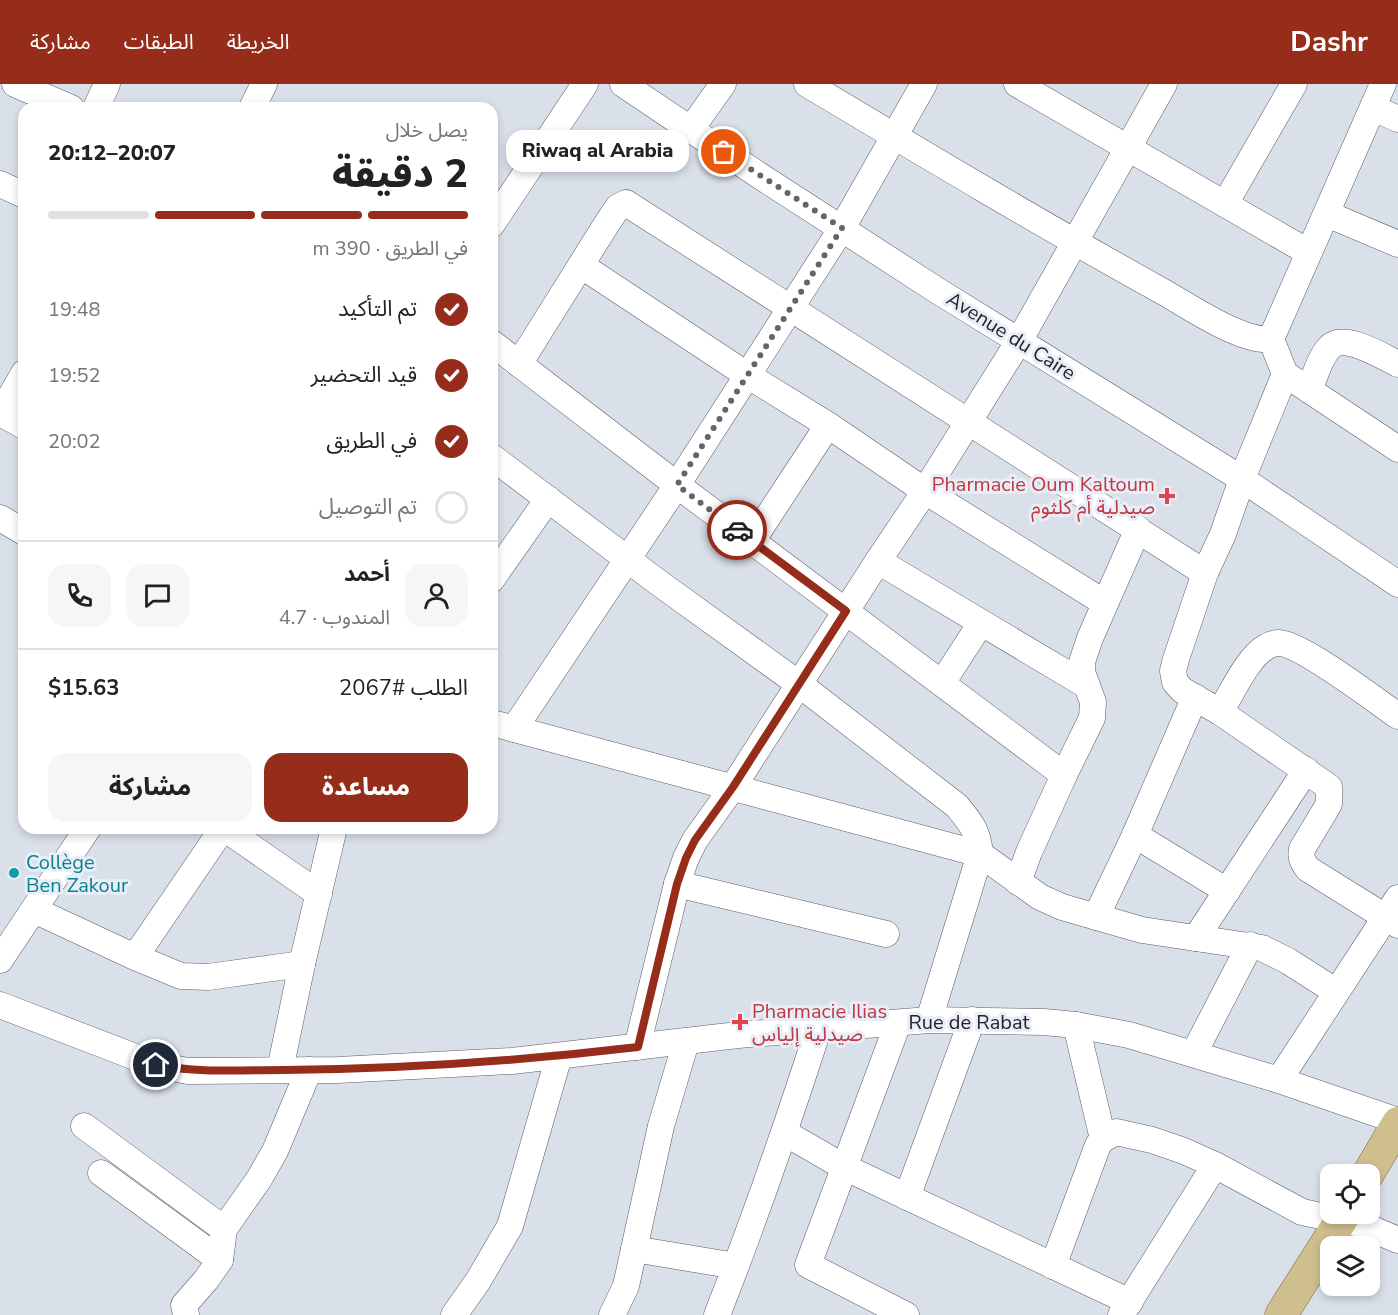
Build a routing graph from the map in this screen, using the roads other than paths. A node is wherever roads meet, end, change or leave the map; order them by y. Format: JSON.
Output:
{"nodes":[{"id":1,"x":15,"y":84,"type":"edge"},
{"id":2,"x":107,"y":84,"type":"edge"},
{"id":3,"x":264,"y":84,"type":"edge"},
{"id":4,"x":585,"y":84,"type":"edge"},
{"id":5,"x":620,"y":84,"type":"edge"},
{"id":6,"x":723,"y":84,"type":"edge"},
{"id":7,"x":807,"y":84,"type":"edge"},
{"id":8,"x":924,"y":84,"type":"edge"},
{"id":9,"x":1017,"y":84,"type":"edge"},
{"id":10,"x":1164,"y":84,"type":"edge"},
{"id":11,"x":1294,"y":84,"type":"edge"},
{"id":12,"x":1383,"y":84,"type":"edge"},
{"id":13,"x":56,"y":102,"type":"edge"},
{"id":14,"x":99,"y":102,"type":"edge"},
{"id":15,"x":255,"y":102,"type":"edge"},
{"id":16,"x":1373,"y":108,"type":"junction"},
{"id":17,"x":1398,"y":119,"type":"edge"},
{"id":18,"x":691,"y":129,"type":"junction"},
{"id":19,"x":894,"y":136,"type":"junction"},
{"id":20,"x":1129,"y":147,"type":"junction"},
{"id":21,"x":1225,"y":204,"type":"junction"},
{"id":22,"x":1327,"y":214,"type":"junction"},
{"id":23,"x":498,"y":215,"type":"edge"},
{"id":24,"x":842,"y":228,"type":"junction"},
{"id":25,"x":1075,"y":243,"type":"junction"},
{"id":26,"x":1398,"y":244,"type":"edge"},
{"id":27,"x":1308,"y":252,"type":"junction"},
{"id":28,"x":582,"y":266,"type":"junction"},
{"id":29,"x":790,"y":308,"type":"junction"},
{"id":30,"x":1271,"y":339,"type":"junction"},
{"id":31,"x":1019,"y":341,"type":"junction"},
{"id":32,"x":498,"y":348,"type":"edge"},
{"id":33,"x":519,"y":364,"type":"junction"},
{"id":34,"x":1398,"y":364,"type":"edge"},
{"id":35,"x":1285,"y":374,"type":"junction"},
{"id":36,"x":747,"y":375,"type":"junction"},
{"id":37,"x":18,"y":383,"type":"edge"},
{"id":38,"x":1309,"y":390,"type":"junction"},
{"id":39,"x":0,"y":413,"type":"edge"},
{"id":40,"x":18,"y":423,"type":"edge"},
{"id":41,"x":968,"y":423,"type":"junction"},
{"id":42,"x":828,"y":425,"type":"junction"},
{"id":43,"x":1398,"y":449,"type":"edge"},
{"id":44,"x":498,"y":462,"type":"edge"},
{"id":45,"x":1242,"y":479,"type":"junction"},
{"id":46,"x":677,"y":485,"type":"junction"},
{"id":47,"x":925,"y":490,"type":"junction"},
{"id":48,"x":548,"y":499,"type":"junction"},
{"id":49,"x":0,"y":519,"type":"edge"},
{"id":50,"x":18,"y":529,"type":"edge"},
{"id":51,"x":1138,"y":529,"type":"junction"},
{"id":52,"x":752,"y":541,"type":"junction"},
{"id":53,"x":627,"y":559,"type":"junction"},
{"id":54,"x":878,"y":561,"type":"junction"},
{"id":55,"x":498,"y":570,"type":"edge"},
{"id":56,"x":1205,"y":573,"type":"junction"},
{"id":57,"x":1398,"y":584,"type":"edge"},
{"id":58,"x":1105,"y":603,"type":"junction"},
{"id":59,"x":846,"y":611,"type":"junction"},
{"id":60,"x":981,"y":622,"type":"junction"},
{"id":61,"x":799,"y":684,"type":"junction"},
{"id":62,"x":942,"y":684,"type":"junction"},
{"id":63,"x":1086,"y":685,"type":"junction"},
{"id":64,"x":1195,"y":697,"type":"junction"},
{"id":65,"x":1220,"y":712,"type":"junction"},
{"id":66,"x":1398,"y":716,"type":"edge"},
{"id":67,"x":503,"y":726,"type":"edge"},
{"id":68,"x":1306,"y":770,"type":"junction"},
{"id":69,"x":1064,"y":775,"type":"junction"},
{"id":70,"x":733,"y":787,"type":"junction"},
{"id":71,"x":84,"y":834,"type":"edge"},
{"id":72,"x":220,"y":834,"type":"edge"},
{"id":73,"x":233,"y":834,"type":"edge"},
{"id":74,"x":333,"y":834,"type":"edge"},
{"id":75,"x":1135,"y":835,"type":"junction"},
{"id":76,"x":980,"y":854,"type":"junction"},
{"id":77,"x":1018,"y":882,"type":"junction"},
{"id":78,"x":677,"y":884,"type":"junction"},
{"id":79,"x":1227,"y":891,"type":"junction"},
{"id":80,"x":319,"y":894,"type":"junction"},
{"id":81,"x":34,"y":910,"type":"junction"},
{"id":82,"x":1394,"y":913,"type":"edge"},
{"id":83,"x":1096,"y":917,"type":"junction"},
{"id":84,"x":886,"y":934,"type":"dead end"},
{"id":85,"x":1196,"y":938,"type":"junction"},
{"id":86,"x":1250,"y":945,"type":"junction"},
{"id":87,"x":135,"y":957,"type":"junction"},
{"id":88,"x":0,"y":960,"type":"edge"},
{"id":89,"x":302,"y":964,"type":"junction"},
{"id":90,"x":1335,"y":991,"type":"junction"},
{"id":91,"x":0,"y":1005,"type":"edge"},
{"id":92,"x":929,"y":1020,"type":"junction"},
{"id":93,"x":972,"y":1020,"type":"junction"},
{"id":94,"x":898,"y":1023,"type":"junction"},
{"id":95,"x":1076,"y":1025,"type":"junction"},
{"id":96,"x":818,"y":1030,"type":"junction"},
{"id":97,"x":686,"y":1042,"type":"junction"},
{"id":98,"x":638,"y":1047,"type":"junction"},
{"id":99,"x":1194,"y":1053,"type":"junction"},
{"id":100,"x":559,"y":1056,"type":"junction"},
{"id":101,"x":280,"y":1070,"type":"junction"},
{"id":102,"x":309,"y":1070,"type":"junction"},
{"id":103,"x":1279,"y":1080,"type":"junction"},
{"id":104,"x":1398,"y":1122,"type":"edge"},
{"id":105,"x":84,"y":1126,"type":"dead end"},
{"id":106,"x":785,"y":1133,"type":"junction"},
{"id":107,"x":1103,"y":1139,"type":"junction"},
{"id":108,"x":1374,"y":1164,"type":"edge"},
{"id":109,"x":1215,"y":1165,"type":"junction"},
{"id":110,"x":844,"y":1167,"type":"junction"},
{"id":111,"x":101,"y":1173,"type":"dead end"},
{"id":112,"x":907,"y":1197,"type":"junction"},
{"id":113,"x":1320,"y":1214,"type":"edge"},
{"id":114,"x":1339,"y":1224,"type":"edge"},
{"id":115,"x":1360,"y":1224,"type":"edge"},
{"id":116,"x":224,"y":1229,"type":"junction"},
{"id":117,"x":1398,"y":1240,"type":"edge"},
{"id":118,"x":634,"y":1249,"type":"junction"},
{"id":119,"x":220,"y":1260,"type":"junction"},
{"id":120,"x":736,"y":1266,"type":"junction"},
{"id":121,"x":1053,"y":1266,"type":"junction"},
{"id":122,"x":1126,"y":1308,"type":"edge"},
{"id":123,"x":186,"y":1315,"type":"edge"},
{"id":124,"x":454,"y":1315,"type":"edge"},
{"id":125,"x":612,"y":1315,"type":"edge"},
{"id":126,"x":717,"y":1315,"type":"edge"},
{"id":127,"x":906,"y":1315,"type":"edge"},
{"id":128,"x":1281,"y":1315,"type":"edge"}],
"edges":[{"from":1,"to":13,"type":"street"},
{"from":2,"to":14,"type":"street"},
{"from":3,"to":15,"type":"street"},
{"from":4,"to":23,"type":"street"},
{"from":5,"to":18,"type":"street","name":"Avenue du Caire"},
{"from":6,"to":18,"type":"street"},
{"from":7,"to":19,"type":"street"},
{"from":8,"to":19,"type":"street"},
{"from":9,"to":20,"type":"street"},
{"from":10,"to":20,"type":"street"},
{"from":11,"to":21,"type":"street"},
{"from":12,"to":16,"type":"street"},
{"from":16,"to":17,"type":"street"},
{"from":16,"to":22,"type":"street"},
{"from":18,"to":24,"type":"street","name":"Avenue du Caire"},
{"from":19,"to":24,"type":"street"},
{"from":19,"to":25,"type":"street"},
{"from":20,"to":21,"type":"street"},
{"from":20,"to":25,"type":"street"},
{"from":21,"to":27,"type":"street"},
{"from":22,"to":26,"type":"street"},
{"from":22,"to":27,"type":"street"},
{"from":24,"to":29,"type":"street"},
{"from":24,"to":31,"type":"street","name":"Avenue du Caire"},
{"from":25,"to":30,"type":"street"},
{"from":25,"to":31,"type":"street"},
{"from":27,"to":30,"type":"street"},
{"from":28,"to":29,"type":"street"},
{"from":28,"to":33,"type":"street"},
{"from":28,"to":36,"type":"street"},
{"from":29,"to":36,"type":"street"},
{"from":29,"to":41,"type":"street"},
{"from":30,"to":35,"type":"street"},
{"from":31,"to":41,"type":"street"},
{"from":31,"to":45,"type":"street","name":"Avenue du Caire"},
{"from":32,"to":33,"type":"street"},
{"from":33,"to":46,"type":"street"},
{"from":34,"to":38,"type":"street"},
{"from":35,"to":38,"type":"street"},
{"from":35,"to":45,"type":"street"},
{"from":36,"to":42,"type":"street"},
{"from":36,"to":46,"type":"street"},
{"from":37,"to":39,"type":"street"},
{"from":38,"to":43,"type":"street"},
{"from":39,"to":40,"type":"street"},
{"from":41,"to":47,"type":"street"},
{"from":41,"to":51,"type":"street"},
{"from":42,"to":47,"type":"street"},
{"from":42,"to":52,"type":"street"},
{"from":44,"to":48,"type":"street"},
{"from":45,"to":56,"type":"street"},
{"from":45,"to":57,"type":"street","name":"Avenue du Caire"},
{"from":46,"to":52,"type":"street"},
{"from":46,"to":53,"type":"street"},
{"from":47,"to":54,"type":"street"},
{"from":47,"to":58,"type":"street"},
{"from":48,"to":53,"type":"street"},
{"from":48,"to":55,"type":"street"},
{"from":49,"to":50,"type":"street"},
{"from":51,"to":56,"type":"street"},
{"from":51,"to":58,"type":"street"},
{"from":52,"to":59,"type":"street"},
{"from":53,"to":61,"type":"street"},
{"from":53,"to":67,"type":"street"},
{"from":54,"to":59,"type":"street"},
{"from":54,"to":60,"type":"street"},
{"from":56,"to":64,"type":"street"},
{"from":58,"to":63,"type":"street"},
{"from":59,"to":61,"type":"street"},
{"from":59,"to":62,"type":"street"},
{"from":60,"to":62,"type":"street"},
{"from":60,"to":63,"type":"street"},
{"from":61,"to":70,"type":"street"},
{"from":61,"to":76,"type":"street"},
{"from":62,"to":69,"type":"street"},
{"from":63,"to":69,"type":"street"},
{"from":64,"to":65,"type":"street"},
{"from":64,"to":75,"type":"street"},
{"from":65,"to":66,"type":"street"},
{"from":65,"to":68,"type":"street"},
{"from":67,"to":70,"type":"street"},
{"from":68,"to":79,"type":"street"},
{"from":68,"to":82,"type":"street"},
{"from":69,"to":77,"type":"street"},
{"from":70,"to":76,"type":"street"},
{"from":70,"to":78,"type":"street"},
{"from":71,"to":81,"type":"street"},
{"from":72,"to":87,"type":"street"},
{"from":73,"to":80,"type":"street"},
{"from":74,"to":80,"type":"street"},
{"from":75,"to":79,"type":"street"},
{"from":75,"to":83,"type":"street"},
{"from":76,"to":77,"type":"street"},
{"from":76,"to":92,"type":"street"},
{"from":77,"to":83,"type":"street"},
{"from":78,"to":84,"type":"street"},
{"from":78,"to":98,"type":"street"},
{"from":79,"to":85,"type":"street"},
{"from":80,"to":89,"type":"street"},
{"from":81,"to":87,"type":"street"},
{"from":81,"to":88,"type":"street"},
{"from":82,"to":90,"type":"street"},
{"from":83,"to":85,"type":"street"},
{"from":85,"to":86,"type":"street"},
{"from":86,"to":90,"type":"street"},
{"from":86,"to":99,"type":"street"},
{"from":87,"to":89,"type":"street"},
{"from":89,"to":101,"type":"street"},
{"from":90,"to":103,"type":"street"},
{"from":91,"to":101,"type":"street","name":"Rue de Rabat"},
{"from":92,"to":93,"type":"street","name":"Rue de Rabat"},
{"from":92,"to":94,"type":"street","name":"Rue de Rabat"},
{"from":93,"to":95,"type":"street","name":"Rue de Rabat"},
{"from":93,"to":112,"type":"street"},
{"from":94,"to":96,"type":"street","name":"Rue de Rabat"},
{"from":94,"to":110,"type":"street"},
{"from":95,"to":99,"type":"street","name":"Rue de Rabat"},
{"from":95,"to":107,"type":"street"},
{"from":96,"to":97,"type":"street","name":"Rue de Rabat"},
{"from":96,"to":106,"type":"street"},
{"from":97,"to":98,"type":"street","name":"Rue de Rabat"},
{"from":97,"to":118,"type":"street"},
{"from":98,"to":100,"type":"street","name":"Rue de Rabat"},
{"from":99,"to":103,"type":"street","name":"Rue de Rabat"},
{"from":100,"to":102,"type":"street","name":"Rue de Rabat"},
{"from":100,"to":124,"type":"street"},
{"from":101,"to":102,"type":"street","name":"Rue de Rabat"},
{"from":102,"to":116,"type":"street"},
{"from":103,"to":104,"type":"street","name":"Rue de Rabat"},
{"from":104,"to":108,"type":"main road"},
{"from":105,"to":116,"type":"street"},
{"from":106,"to":110,"type":"street"},
{"from":106,"to":120,"type":"street"},
{"from":107,"to":109,"type":"street"},
{"from":107,"to":121,"type":"street"},
{"from":109,"to":113,"type":"street"},
{"from":109,"to":122,"type":"street"},
{"from":110,"to":112,"type":"street"},
{"from":110,"to":127,"type":"street"},
{"from":111,"to":119,"type":"street"},
{"from":112,"to":121,"type":"street"},
{"from":114,"to":128,"type":"main road"},
{"from":115,"to":117,"type":"street"},
{"from":116,"to":119,"type":"street"},
{"from":118,"to":120,"type":"street"},
{"from":118,"to":125,"type":"street"},
{"from":119,"to":123,"type":"street"},
{"from":120,"to":126,"type":"street"},
{"from":121,"to":122,"type":"street"}]}
